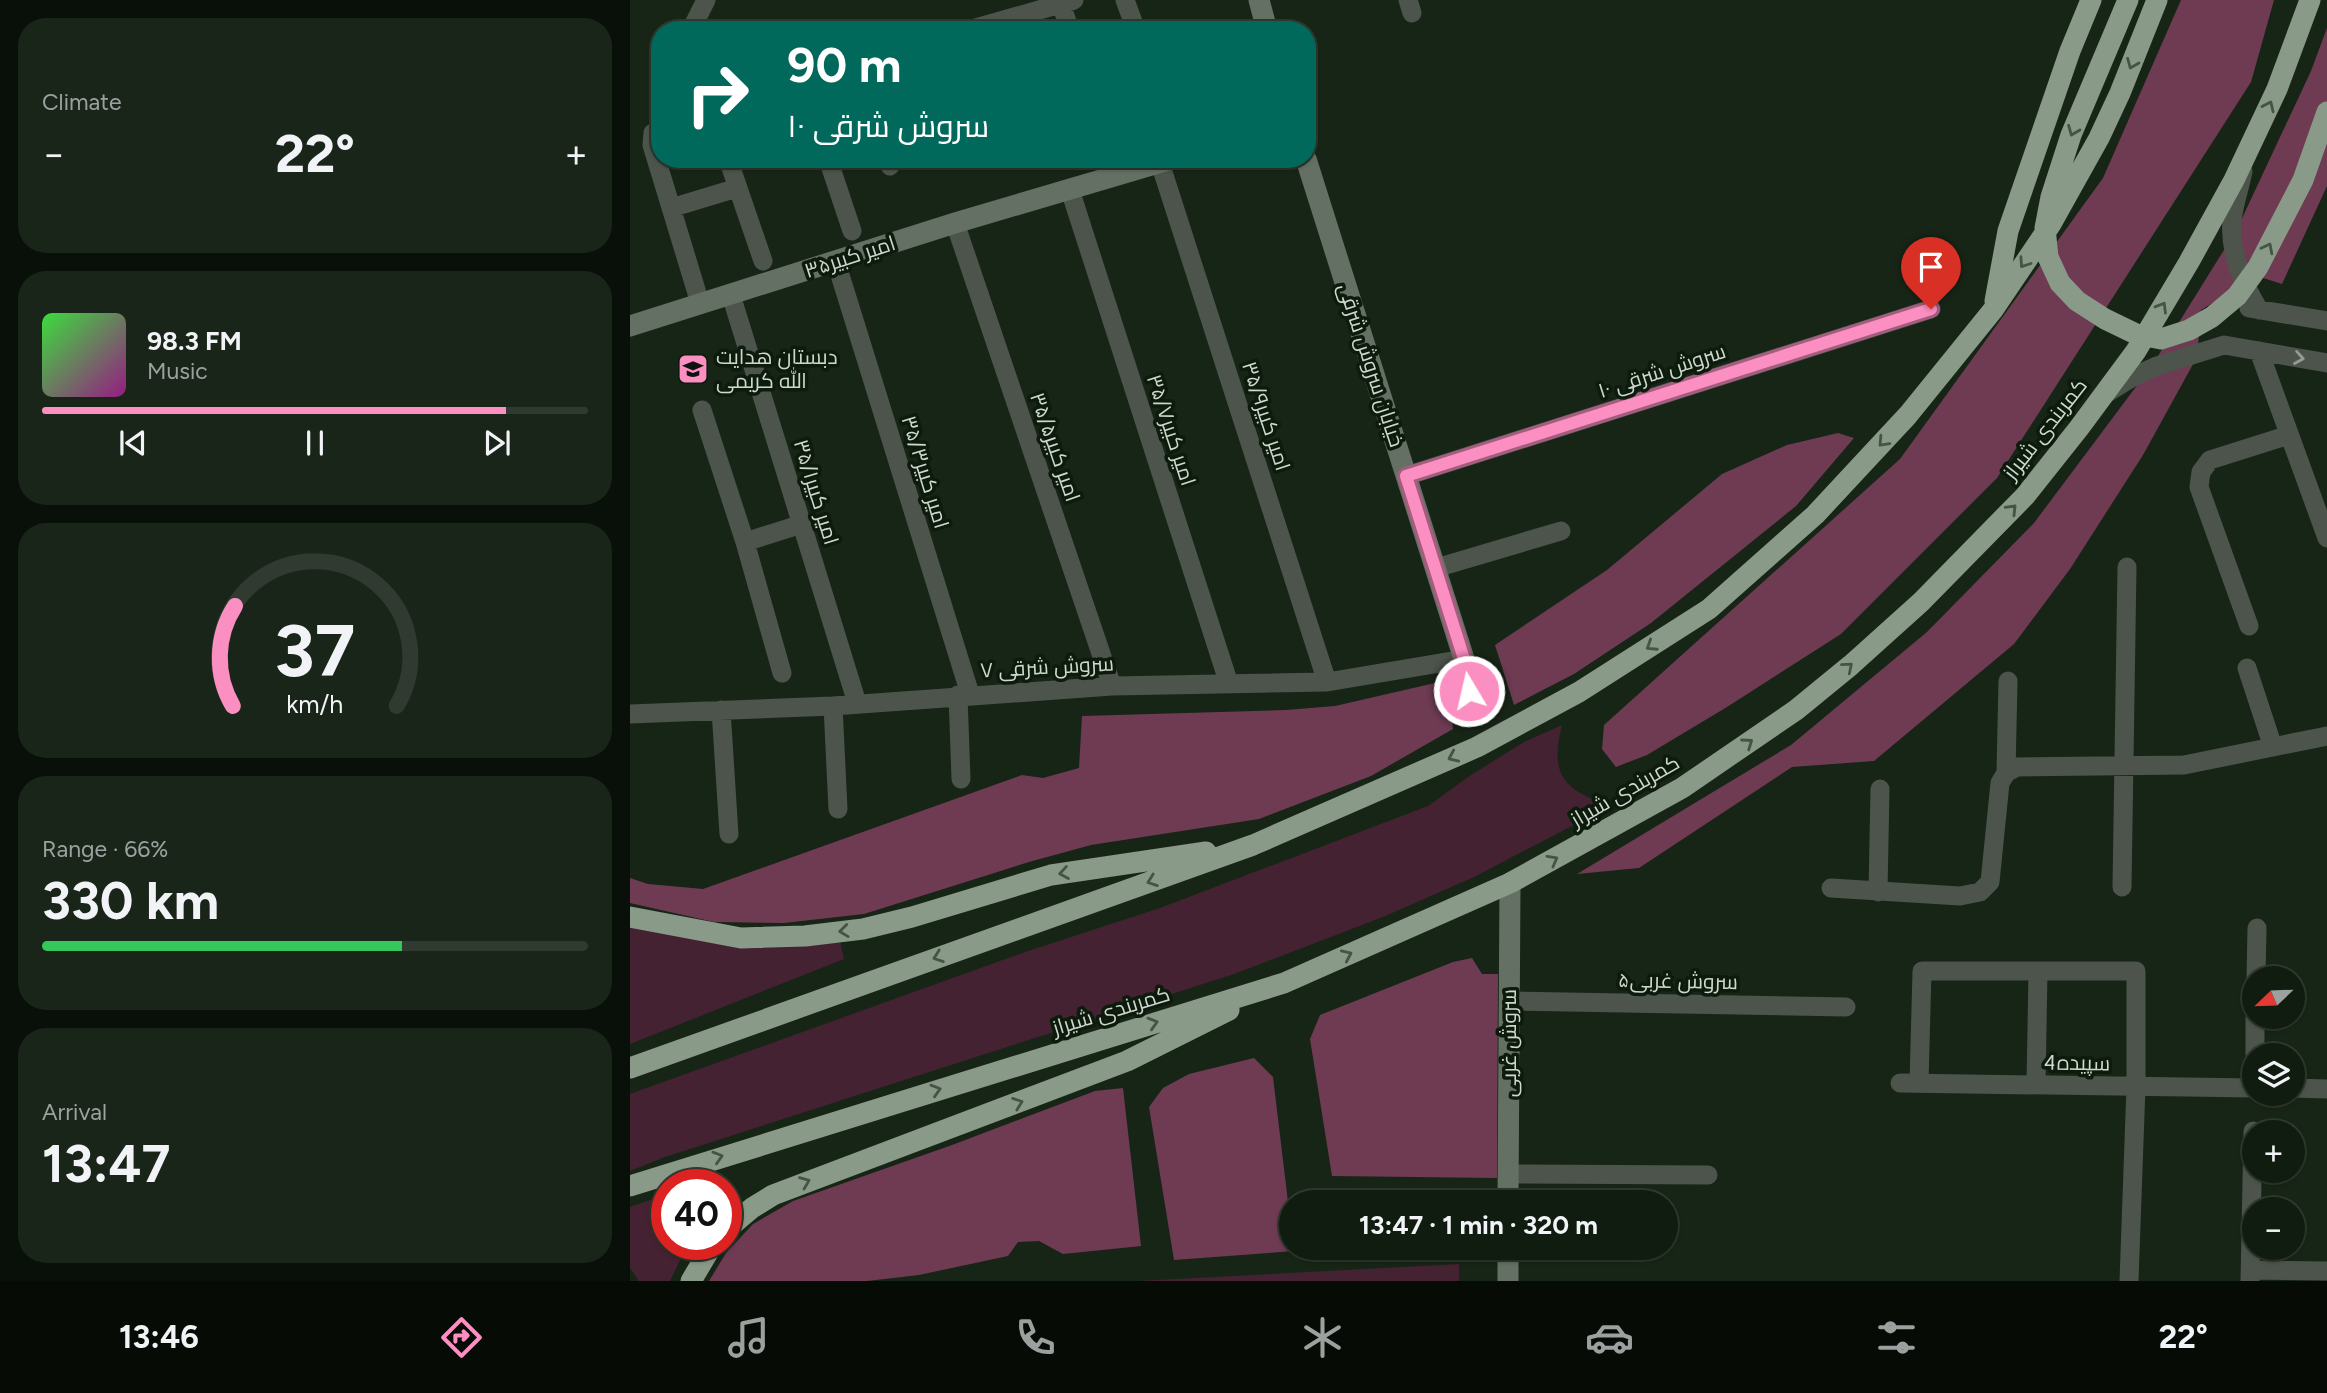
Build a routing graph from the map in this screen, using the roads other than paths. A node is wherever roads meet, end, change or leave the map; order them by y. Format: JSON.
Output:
{"nodes":[{"id":1,"x":706,"y":0,"type":"edge"},
{"id":2,"x":1125,"y":0,"type":"edge"},
{"id":3,"x":1259,"y":0,"type":"edge"},
{"id":4,"x":2091,"y":0,"type":"edge"},
{"id":5,"x":2128,"y":0,"type":"edge"},
{"id":6,"x":2157,"y":0,"type":"edge"},
{"id":7,"x":2310,"y":0,"type":"edge"},
{"id":8,"x":1067,"y":2,"type":"edge"},
{"id":9,"x":696,"y":21,"type":"edge"},
{"id":10,"x":1008,"y":21,"type":"edge"},
{"id":11,"x":1069,"y":21,"type":"edge"},
{"id":12,"x":1133,"y":21,"type":"edge"},
{"id":13,"x":1265,"y":21,"type":"edge"},
{"id":14,"x":2327,"y":112,"type":"edge"},
{"id":15,"x":2248,"y":152,"type":"junction"},
{"id":16,"x":659,"y":168,"type":"edge"},
{"id":17,"x":731,"y":168,"type":"edge"},
{"id":18,"x":831,"y":168,"type":"edge"},
{"id":19,"x":1143,"y":168,"type":"edge"},
{"id":20,"x":1168,"y":168,"type":"edge"},
{"id":21,"x":1309,"y":168,"type":"edge"},
{"id":22,"x":737,"y":188,"type":"junction"},
{"id":23,"x":1070,"y":190,"type":"junction"},
{"id":24,"x":671,"y":208,"type":"junction"},
{"id":25,"x":955,"y":223,"type":"junction"},
{"id":26,"x":852,"y":231,"type":"dead end"},
{"id":27,"x":763,"y":261,"type":"dead end"},
{"id":28,"x":836,"y":262,"type":"junction"},
{"id":29,"x":731,"y":295,"type":"junction"},
{"id":30,"x":700,"y":303,"type":"junction"},
{"id":31,"x":1931,"y":309,"type":"dead end"},
{"id":32,"x":1993,"y":310,"type":"junction"},
{"id":33,"x":2259,"y":310,"type":"junction"},
{"id":34,"x":2327,"y":321,"type":"edge"},
{"id":35,"x":630,"y":326,"type":"edge"},
{"id":36,"x":2224,"y":345,"type":"junction"},
{"id":37,"x":2259,"y":351,"type":"junction"},
{"id":38,"x":2327,"y":363,"type":"edge"},
{"id":39,"x":2103,"y":396,"type":"junction"},
{"id":40,"x":702,"y":410,"type":"dead end"},
{"id":41,"x":2289,"y":435,"type":"junction"},
{"id":42,"x":1406,"y":476,"type":"junction"},
{"id":43,"x":802,"y":524,"type":"junction"},
{"id":44,"x":1561,"y":531,"type":"dead end"},
{"id":45,"x":2327,"y":538,"type":"edge"},
{"id":46,"x":745,"y":542,"type":"junction"},
{"id":47,"x":2127,"y":567,"type":"dead end"},
{"id":48,"x":1436,"y":568,"type":"junction"},
{"id":49,"x":2249,"y":625,"type":"dead end"},
{"id":50,"x":1464,"y":659,"type":"junction"},
{"id":51,"x":2247,"y":668,"type":"dead end"},
{"id":52,"x":782,"y":673,"type":"dead end"},
{"id":53,"x":2008,"y":681,"type":"dead end"},
{"id":54,"x":1327,"y":682,"type":"junction"},
{"id":55,"x":1229,"y":684,"type":"junction"},
{"id":56,"x":1112,"y":686,"type":"junction"},
{"id":57,"x":1469,"y":691,"type":"dead end"},
{"id":58,"x":964,"y":695,"type":"junction"},
{"id":59,"x":857,"y":703,"type":"junction"},
{"id":60,"x":833,"y":706,"type":"junction"},
{"id":61,"x":721,"y":710,"type":"junction"},
{"id":62,"x":630,"y":714,"type":"edge"},
{"id":63,"x":2327,"y":736,"type":"edge"},
{"id":64,"x":2273,"y":747,"type":"junction"},
{"id":65,"x":2126,"y":765,"type":"junction"},
{"id":66,"x":2006,"y":773,"type":"junction"},
{"id":67,"x":961,"y":779,"type":"dead end"},
{"id":68,"x":1880,"y":789,"type":"dead end"},
{"id":69,"x":838,"y":809,"type":"dead end"},
{"id":70,"x":729,"y":834,"type":"dead end"},
{"id":71,"x":1252,"y":845,"type":"junction"},
{"id":72,"x":1510,"y":883,"type":"junction"},
{"id":73,"x":2122,"y":887,"type":"dead end"},
{"id":74,"x":1831,"y":888,"type":"dead end"},
{"id":75,"x":1878,"y":892,"type":"junction"},
{"id":76,"x":630,"y":917,"type":"edge"},
{"id":77,"x":2257,"y":928,"type":"dead end"},
{"id":78,"x":2256,"y":966,"type":"edge"},
{"id":79,"x":2038,"y":971,"type":"junction"},
{"id":80,"x":1284,"y":983,"type":"junction"},
{"id":81,"x":1509,"y":1002,"type":"junction"},
{"id":82,"x":1846,"y":1007,"type":"dead end"},
{"id":83,"x":630,"y":1068,"type":"edge"},
{"id":84,"x":2036,"y":1085,"type":"junction"},
{"id":85,"x":2136,"y":1086,"type":"junction"},
{"id":86,"x":2242,"y":1088,"type":"edge"},
{"id":87,"x":2305,"y":1088,"type":"edge"},
{"id":88,"x":2327,"y":1089,"type":"edge"},
{"id":89,"x":1508,"y":1174,"type":"junction"},
{"id":90,"x":1708,"y":1175,"type":"dead end"},
{"id":91,"x":2252,"y":1183,"type":"edge"},
{"id":92,"x":630,"y":1185,"type":"edge"},
{"id":93,"x":1508,"y":1190,"type":"edge"},
{"id":94,"x":742,"y":1216,"type":"edge"},
{"id":95,"x":703,"y":1260,"type":"edge"},
{"id":96,"x":1508,"y":1260,"type":"edge"},
{"id":97,"x":2327,"y":1271,"type":"edge"},
{"id":98,"x":2251,"y":1276,"type":"edge"},
{"id":99,"x":691,"y":1281,"type":"edge"},
{"id":100,"x":1507,"y":1281,"type":"edge"},
{"id":101,"x":2129,"y":1281,"type":"edge"}],
"edges":[{"from":1,"to":9,"type":"street"},
{"from":2,"to":12,"type":"street"},
{"from":3,"to":13,"type":"street"},
{"from":4,"to":32,"type":"highway"},
{"from":5,"to":14,"type":"highway","one_way":true},
{"from":6,"to":32,"type":"highway","one_way":true},
{"from":15,"to":7,"type":"highway","name":"کمربندی شیراز","one_way":true},
{"from":8,"to":10,"type":"street"},
{"from":8,"to":11,"type":"street"},
{"from":15,"to":33,"type":"street"},
{"from":39,"to":15,"type":"highway","name":"کمربندی شیراز","one_way":true},
{"from":16,"to":24,"type":"street"},
{"from":17,"to":22,"type":"street"},
{"from":18,"to":26,"type":"street"},
{"from":19,"to":23,"type":"street","name":"امیر کبیر۳۵"},
{"from":20,"to":54,"type":"street","name":"امیر کبیر۳۵/۹"},
{"from":21,"to":42,"type":"street","name":"خیابان سروش شرقی"},
{"from":22,"to":24,"type":"street"},
{"from":22,"to":27,"type":"street"},
{"from":23,"to":25,"type":"street","name":"امیر کبیر۳۵"},
{"from":23,"to":55,"type":"street","name":"امیر کبیر۳۵/۷"},
{"from":24,"to":30,"type":"street"},
{"from":25,"to":28,"type":"street","name":"امیر کبیر۳۵"},
{"from":25,"to":56,"type":"street","name":"امیر کبیر۳۵/۵"},
{"from":28,"to":29,"type":"street","name":"امیر کبیر۳۵"},
{"from":28,"to":58,"type":"street","name":"امیر کبیر۳۵/۳"},
{"from":29,"to":30,"type":"street","name":"امیر کبیر۳۵"},
{"from":29,"to":43,"type":"street","name":"امیر کبیر۳۵/۱"},
{"from":30,"to":35,"type":"street","name":"امیر کبیر۳۵"},
{"from":31,"to":42,"type":"street","name":"سروش شرقی ۱۰"},
{"from":32,"to":71,"type":"highway","one_way":true},
{"from":33,"to":34,"type":"street"},
{"from":33,"to":36,"type":"street"},
{"from":36,"to":37,"type":"street"},
{"from":36,"to":39,"type":"street"},
{"from":37,"to":38,"type":"street","one_way":true},
{"from":37,"to":41,"type":"street"},
{"from":72,"to":39,"type":"highway","name":"کمربندی شیراز","one_way":true},
{"from":40,"to":46,"type":"street"},
{"from":41,"to":45,"type":"street"},
{"from":41,"to":49,"type":"street"},
{"from":42,"to":48,"type":"street","name":"خیابان سروش شرقی"},
{"from":43,"to":46,"type":"street"},
{"from":43,"to":59,"type":"street","name":"امیر کبیر۳۵/۱"},
{"from":44,"to":48,"type":"street"},
{"from":46,"to":52,"type":"street"},
{"from":47,"to":65,"type":"street"},
{"from":48,"to":50,"type":"street","name":"خیابان سروش شرقی"},
{"from":50,"to":54,"type":"street","name":"سروش شرقی ۷"},
{"from":50,"to":57,"type":"street","name":"خیابان سروش شرقی"},
{"from":51,"to":64,"type":"street"},
{"from":53,"to":66,"type":"street"},
{"from":54,"to":55,"type":"street","name":"سروش شرقی ۷"},
{"from":55,"to":56,"type":"street","name":"سروش شرقی ۷"},
{"from":56,"to":58,"type":"street","name":"سروش شرقی ۷"},
{"from":58,"to":59,"type":"street","name":"سروش شرقی ۷"},
{"from":58,"to":67,"type":"street","name":"امیر کبیر۳۵/۳"},
{"from":59,"to":60,"type":"street","name":"سروش شرقی ۷"},
{"from":60,"to":61,"type":"street","name":"سروش شرقی ۷"},
{"from":60,"to":69,"type":"street"},
{"from":61,"to":62,"type":"street","name":"سروش شرقی ۷"},
{"from":61,"to":70,"type":"street"},
{"from":63,"to":64,"type":"street"},
{"from":64,"to":65,"type":"street"},
{"from":65,"to":66,"type":"street"},
{"from":65,"to":73,"type":"street"},
{"from":66,"to":75,"type":"street"},
{"from":68,"to":75,"type":"street"},
{"from":71,"to":76,"type":"highway","one_way":true},
{"from":71,"to":83,"type":"highway","one_way":true},
{"from":80,"to":72,"type":"highway","name":"کمربندی شیراز","one_way":true},
{"from":72,"to":81,"type":"street","name":"سروش غربی"},
{"from":74,"to":75,"type":"street"},
{"from":77,"to":78,"type":"street"},
{"from":79,"to":84,"type":"street"},
{"from":79,"to":84,"type":"street","name":"4سپیده"},
{"from":79,"to":85,"type":"street"},
{"from":92,"to":80,"type":"highway","name":"کمربندی شیراز","one_way":true},
{"from":94,"to":80,"type":"highway","one_way":true},
{"from":81,"to":82,"type":"street","name":"سروش غربی۵"},
{"from":81,"to":89,"type":"street","name":"سروش غربی"},
{"from":84,"to":85,"type":"street","name":"4سپیده"},
{"from":85,"to":86,"type":"street","name":"4سپیده"},
{"from":85,"to":101,"type":"street"},
{"from":87,"to":88,"type":"street"},
{"from":89,"to":90,"type":"street"},
{"from":89,"to":93,"type":"street","name":"سروش غربی"},
{"from":91,"to":98,"type":"street"},
{"from":95,"to":99,"type":"highway"},
{"from":96,"to":100,"type":"street"},
{"from":97,"to":98,"type":"street"}]}
